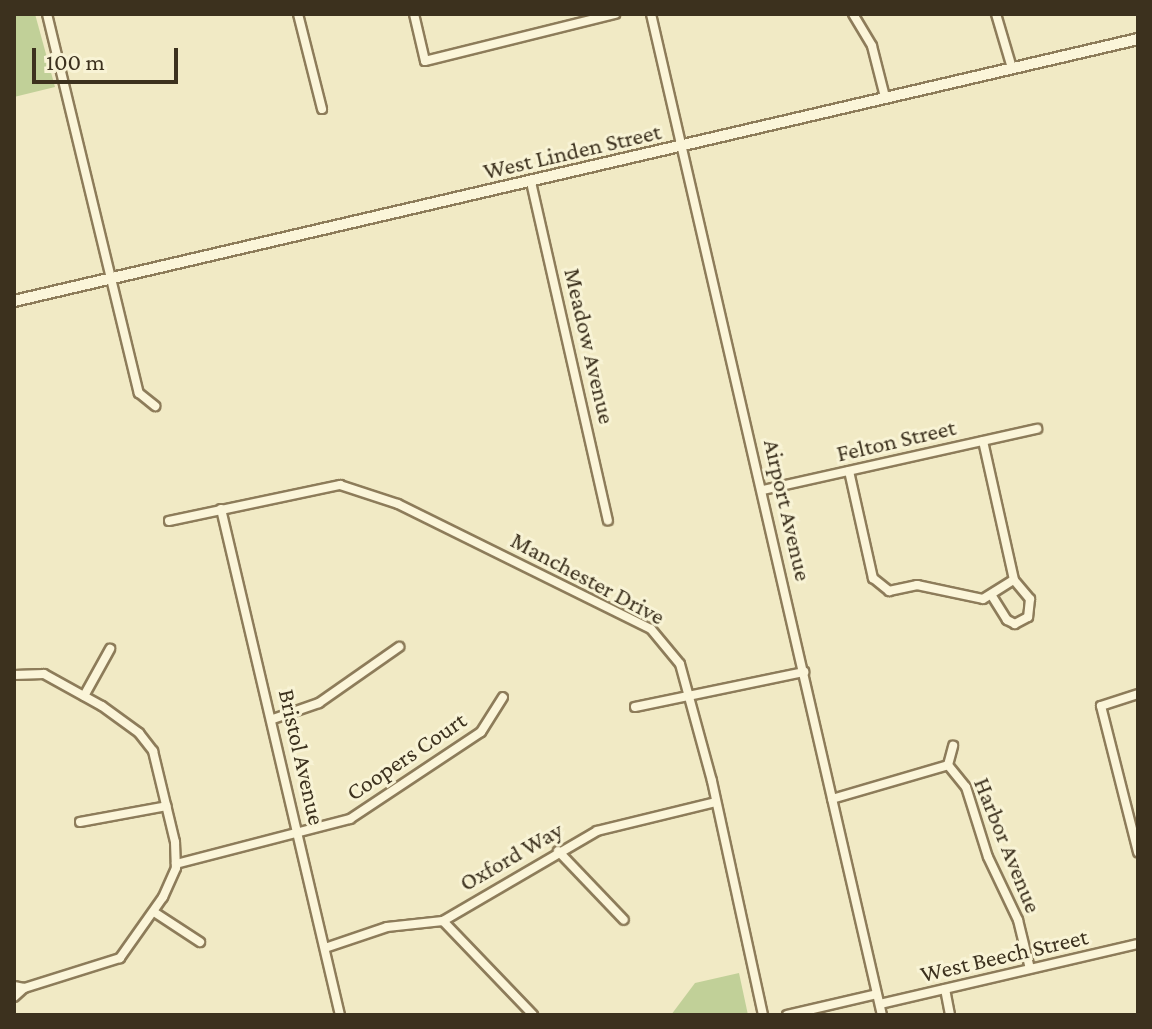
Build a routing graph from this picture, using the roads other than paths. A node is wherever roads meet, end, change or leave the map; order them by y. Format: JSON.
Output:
{"nodes":[{"id":1,"x":47,"y":14,"type":"edge"},
{"id":2,"x":298,"y":14,"type":"edge"},
{"id":3,"x":414,"y":14,"type":"edge"},
{"id":4,"x":615,"y":14,"type":"edge"},
{"id":5,"x":651,"y":14,"type":"edge"},
{"id":6,"x":853,"y":14,"type":"edge"},
{"id":7,"x":996,"y":14,"type":"edge"},
{"id":8,"x":1138,"y":39,"type":"edge"},
{"id":9,"x":1012,"y":68,"type":"junction"},
{"id":10,"x":885,"y":97,"type":"junction"},
{"id":11,"x":322,"y":109,"type":"dead end"},
{"id":12,"x":683,"y":145,"type":"junction"},
{"id":13,"x":531,"y":182,"type":"junction"},
{"id":14,"x":114,"y":278,"type":"junction"},
{"id":15,"x":14,"y":301,"type":"edge"},
{"id":16,"x":155,"y":406,"type":"dead end"},
{"id":17,"x":1037,"y":429,"type":"dead end"},
{"id":18,"x":983,"y":441,"type":"junction"},
{"id":19,"x":849,"y":471,"type":"junction"},
{"id":20,"x":763,"y":490,"type":"junction"},
{"id":21,"x":221,"y":509,"type":"junction"},
{"id":22,"x":608,"y":520,"type":"dead end"},
{"id":23,"x":169,"y":521,"type":"dead end"},
{"id":24,"x":1014,"y":580,"type":"junction"},
{"id":25,"x":992,"y":596,"type":"junction"},
{"id":26,"x":399,"y":647,"type":"dead end"},
{"id":27,"x":110,"y":649,"type":"dead end"},
{"id":28,"x":804,"y":672,"type":"junction"},
{"id":29,"x":14,"y":675,"type":"edge"},
{"id":30,"x":1138,"y":694,"type":"edge"},
{"id":31,"x":688,"y":695,"type":"junction"},
{"id":32,"x":84,"y":696,"type":"junction"},
{"id":33,"x":503,"y":697,"type":"dead end"},
{"id":34,"x":635,"y":707,"type":"dead end"},
{"id":35,"x":273,"y":719,"type":"junction"},
{"id":36,"x":953,"y":746,"type":"dead end"},
{"id":37,"x":948,"y":765,"type":"junction"},
{"id":38,"x":832,"y":799,"type":"junction"},
{"id":39,"x":716,"y":802,"type":"junction"},
{"id":40,"x":167,"y":806,"type":"junction"},
{"id":41,"x":80,"y":822,"type":"dead end"},
{"id":42,"x":300,"y":835,"type":"junction"},
{"id":43,"x":558,"y":851,"type":"junction"},
{"id":44,"x":1138,"y":852,"type":"edge"},
{"id":45,"x":176,"y":864,"type":"junction"},
{"id":46,"x":154,"y":912,"type":"junction"},
{"id":47,"x":624,"y":920,"type":"dead end"},
{"id":48,"x":443,"y":921,"type":"junction"},
{"id":49,"x":200,"y":942,"type":"dead end"},
{"id":50,"x":1138,"y":944,"type":"edge"},
{"id":51,"x":328,"y":947,"type":"junction"},
{"id":52,"x":1030,"y":969,"type":"junction"},
{"id":53,"x":19,"y":987,"type":"edge"},
{"id":54,"x":945,"y":989,"type":"junction"},
{"id":55,"x":877,"y":994,"type":"junction"},
{"id":56,"x":14,"y":997,"type":"edge"},
{"id":57,"x":881,"y":1011,"type":"edge"},
{"id":58,"x":340,"y":1015,"type":"edge"},
{"id":59,"x":533,"y":1015,"type":"edge"},
{"id":60,"x":763,"y":1015,"type":"edge"},
{"id":61,"x":787,"y":1015,"type":"edge"},
{"id":62,"x":869,"y":1015,"type":"edge"},
{"id":63,"x":950,"y":1015,"type":"edge"}],
"edges":[{"from":1,"to":14,"type":"street"},
{"from":2,"to":11,"type":"street"},
{"from":3,"to":4,"type":"street"},
{"from":5,"to":12,"type":"street","name":"Airport Avenue"},
{"from":6,"to":10,"type":"street"},
{"from":7,"to":9,"type":"street"},
{"from":8,"to":9,"type":"street","name":"West Linden Street"},
{"from":9,"to":10,"type":"street","name":"West Linden Street"},
{"from":10,"to":12,"type":"street","name":"West Linden Street"},
{"from":12,"to":13,"type":"street","name":"West Linden Street"},
{"from":12,"to":20,"type":"street","name":"Airport Avenue"},
{"from":13,"to":14,"type":"street","name":"West Linden Street"},
{"from":13,"to":22,"type":"street","name":"Meadow Avenue"},
{"from":14,"to":15,"type":"street","name":"West Linden Street"},
{"from":14,"to":16,"type":"street"},
{"from":17,"to":18,"type":"street","name":"Felton Street"},
{"from":18,"to":19,"type":"street","name":"Felton Street"},
{"from":18,"to":24,"type":"street"},
{"from":19,"to":20,"type":"street","name":"Felton Street"},
{"from":19,"to":25,"type":"street"},
{"from":20,"to":28,"type":"street","name":"Airport Avenue"},
{"from":21,"to":23,"type":"street","name":"Manchester Drive"},
{"from":21,"to":31,"type":"street","name":"Manchester Drive"},
{"from":21,"to":35,"type":"street","name":"Bristol Avenue"},
{"from":24,"to":25,"type":"street"},
{"from":24,"to":25,"type":"street"},
{"from":26,"to":35,"type":"street"},
{"from":27,"to":32,"type":"street"},
{"from":28,"to":31,"type":"street"},
{"from":28,"to":38,"type":"street","name":"Airport Avenue"},
{"from":29,"to":32,"type":"street"},
{"from":30,"to":44,"type":"street"},
{"from":31,"to":34,"type":"street"},
{"from":31,"to":39,"type":"street","name":"Manchester Drive"},
{"from":32,"to":40,"type":"street"},
{"from":33,"to":42,"type":"street","name":"Coopers Court"},
{"from":35,"to":42,"type":"street","name":"Bristol Avenue"},
{"from":36,"to":37,"type":"street"},
{"from":37,"to":38,"type":"street","name":"Harbor Avenue"},
{"from":37,"to":52,"type":"street","name":"Harbor Avenue"},
{"from":38,"to":55,"type":"street","name":"Airport Avenue"},
{"from":39,"to":43,"type":"street","name":"Oxford Way"},
{"from":39,"to":60,"type":"street","name":"Manchester Drive"},
{"from":40,"to":41,"type":"street"},
{"from":40,"to":45,"type":"street"},
{"from":42,"to":45,"type":"street","name":"Coopers Court"},
{"from":42,"to":51,"type":"street","name":"Bristol Avenue"},
{"from":43,"to":47,"type":"street"},
{"from":43,"to":48,"type":"street","name":"Oxford Way"},
{"from":45,"to":46,"type":"street"},
{"from":46,"to":49,"type":"street"},
{"from":46,"to":53,"type":"street"},
{"from":48,"to":51,"type":"street","name":"Oxford Way"},
{"from":48,"to":59,"type":"street"},
{"from":50,"to":52,"type":"street","name":"West Beech Street"},
{"from":51,"to":58,"type":"street","name":"Bristol Avenue"},
{"from":52,"to":54,"type":"street","name":"West Beech Street"},
{"from":53,"to":56,"type":"street"},
{"from":54,"to":57,"type":"street","name":"West Beech Street"},
{"from":54,"to":63,"type":"street"},
{"from":55,"to":57,"type":"street","name":"Airport Avenue"},
{"from":55,"to":61,"type":"street"},
{"from":57,"to":62,"type":"street","name":"West Beech Street"}]}
